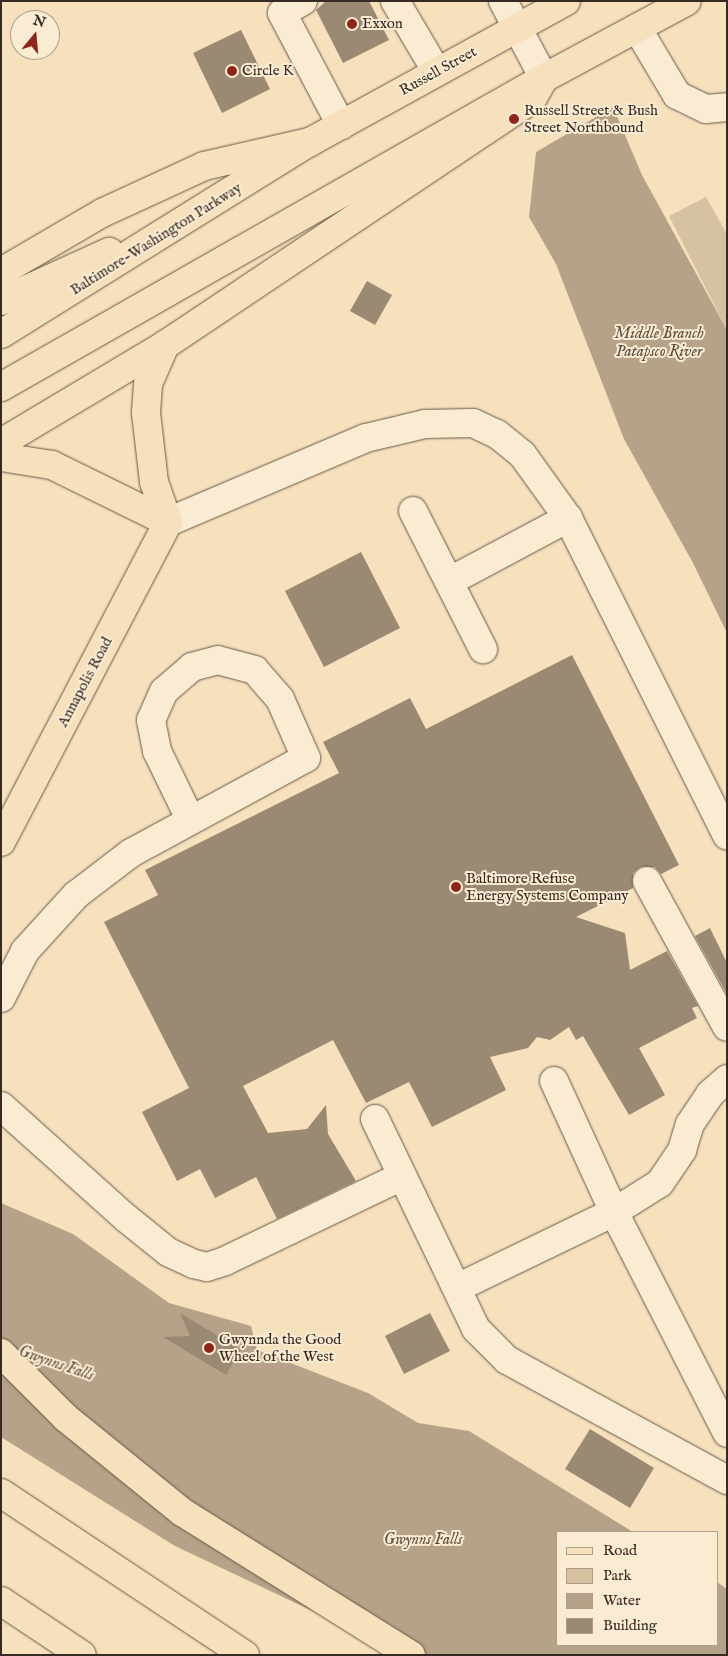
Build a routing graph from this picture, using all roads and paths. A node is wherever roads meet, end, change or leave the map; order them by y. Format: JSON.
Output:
{"nodes":[{"id":1,"x":303,"y":1,"type":"edge"},
{"id":2,"x":395,"y":1,"type":"edge"},
{"id":3,"x":504,"y":1,"type":"edge"},
{"id":4,"x":566,"y":1,"type":"edge"},
{"id":5,"x":687,"y":1,"type":"edge"},
{"id":6,"x":518,"y":27,"type":"junction"},
{"id":7,"x":637,"y":28,"type":"junction"},
{"id":8,"x":437,"y":72,"type":"junction"},
{"id":9,"x":544,"y":78,"type":"junction"},
{"id":10,"x":727,"y":106,"type":"edge"},
{"id":11,"x":341,"y":125,"type":"junction"},
{"id":12,"x":310,"y":142,"type":"junction"},
{"id":13,"x":162,"y":233,"type":"junction"},
{"id":14,"x":1,"y":272,"type":"edge"},
{"id":15,"x":1,"y":301,"type":"edge"},
{"id":16,"x":1,"y":334,"type":"edge"},
{"id":17,"x":165,"y":345,"type":"junction"},
{"id":18,"x":1,"y":387,"type":"edge"},
{"id":19,"x":1,"y":443,"type":"edge"},
{"id":20,"x":1,"y":457,"type":"edge"},
{"id":21,"x":413,"y":511,"type":"dead end"},
{"id":22,"x":568,"y":518,"type":"junction"},
{"id":23,"x":168,"y":522,"type":"junction"},
{"id":24,"x":450,"y":581,"type":"junction"},
{"id":25,"x":483,"y":649,"type":"dead end"},
{"id":26,"x":190,"y":819,"type":"junction"},
{"id":27,"x":727,"y":835,"type":"edge"},
{"id":28,"x":1,"y":842,"type":"edge"},
{"id":29,"x":647,"y":881,"type":"dead end"},
{"id":30,"x":1,"y":998,"type":"edge"},
{"id":31,"x":727,"y":1027,"type":"edge"},
{"id":32,"x":727,"y":1079,"type":"edge"},
{"id":33,"x":554,"y":1081,"type":"dead end"},
{"id":34,"x":1,"y":1106,"type":"edge"},
{"id":35,"x":375,"y":1119,"type":"dead end"},
{"id":36,"x":400,"y":1177,"type":"junction"},
{"id":37,"x":614,"y":1212,"type":"junction"},
{"id":38,"x":458,"y":1287,"type":"junction"},
{"id":39,"x":1,"y":1353,"type":"edge"},
{"id":40,"x":727,"y":1433,"type":"edge"},
{"id":41,"x":727,"y":1480,"type":"edge"},
{"id":42,"x":1,"y":1493,"type":"edge"},
{"id":43,"x":1,"y":1601,"type":"edge"},
{"id":44,"x":182,"y":1609,"type":"junction"},
{"id":45,"x":82,"y":1655,"type":"edge"},
{"id":46,"x":245,"y":1655,"type":"edge"},
{"id":47,"x":265,"y":1655,"type":"edge"},
{"id":48,"x":411,"y":1655,"type":"edge"}],
"edges":[{"from":1,"to":11,"type":"street"},
{"from":2,"to":8,"type":"street"},
{"from":3,"to":6,"type":"street"},
{"from":4,"to":6,"type":"main road","name":"Russell Street"},
{"from":5,"to":7,"type":"main road"},
{"from":6,"to":8,"type":"main road","name":"Russell Street"},
{"from":6,"to":9,"type":"street"},
{"from":7,"to":9,"type":"main road"},
{"from":7,"to":10,"type":"street"},
{"from":8,"to":11,"type":"main road","name":"Russell Street"},
{"from":9,"to":17,"type":"main road"},
{"from":9,"to":18,"type":"main road"},
{"from":11,"to":12,"type":"main road","name":"Russell Street"},
{"from":12,"to":13,"type":"main road","name":"Baltimore-Washington Parkway"},
{"from":12,"to":14,"type":"main road"},
{"from":13,"to":15,"type":"main road"},
{"from":13,"to":16,"type":"main road","name":"Baltimore-Washington Parkway"},
{"from":17,"to":19,"type":"main road"},
{"from":17,"to":23,"type":"main road"},
{"from":20,"to":23,"type":"main road"},
{"from":21,"to":24,"type":"street"},
{"from":22,"to":23,"type":"street"},
{"from":22,"to":24,"type":"street"},
{"from":22,"to":27,"type":"street"},
{"from":23,"to":28,"type":"main road","name":"Annapolis Road"},
{"from":24,"to":25,"type":"street"},
{"from":26,"to":26,"type":"street"},
{"from":26,"to":30,"type":"street"},
{"from":29,"to":31,"type":"street"},
{"from":32,"to":37,"type":"street"},
{"from":33,"to":37,"type":"street"},
{"from":34,"to":36,"type":"street"},
{"from":35,"to":36,"type":"street"},
{"from":36,"to":38,"type":"street"},
{"from":37,"to":38,"type":"street"},
{"from":37,"to":40,"type":"street"},
{"from":38,"to":41,"type":"street"},
{"from":39,"to":48,"type":"main road"},
{"from":42,"to":44,"type":"main road"},
{"from":43,"to":45,"type":"main road"},
{"from":44,"to":46,"type":"main road"},
{"from":44,"to":47,"type":"main road"}]}
